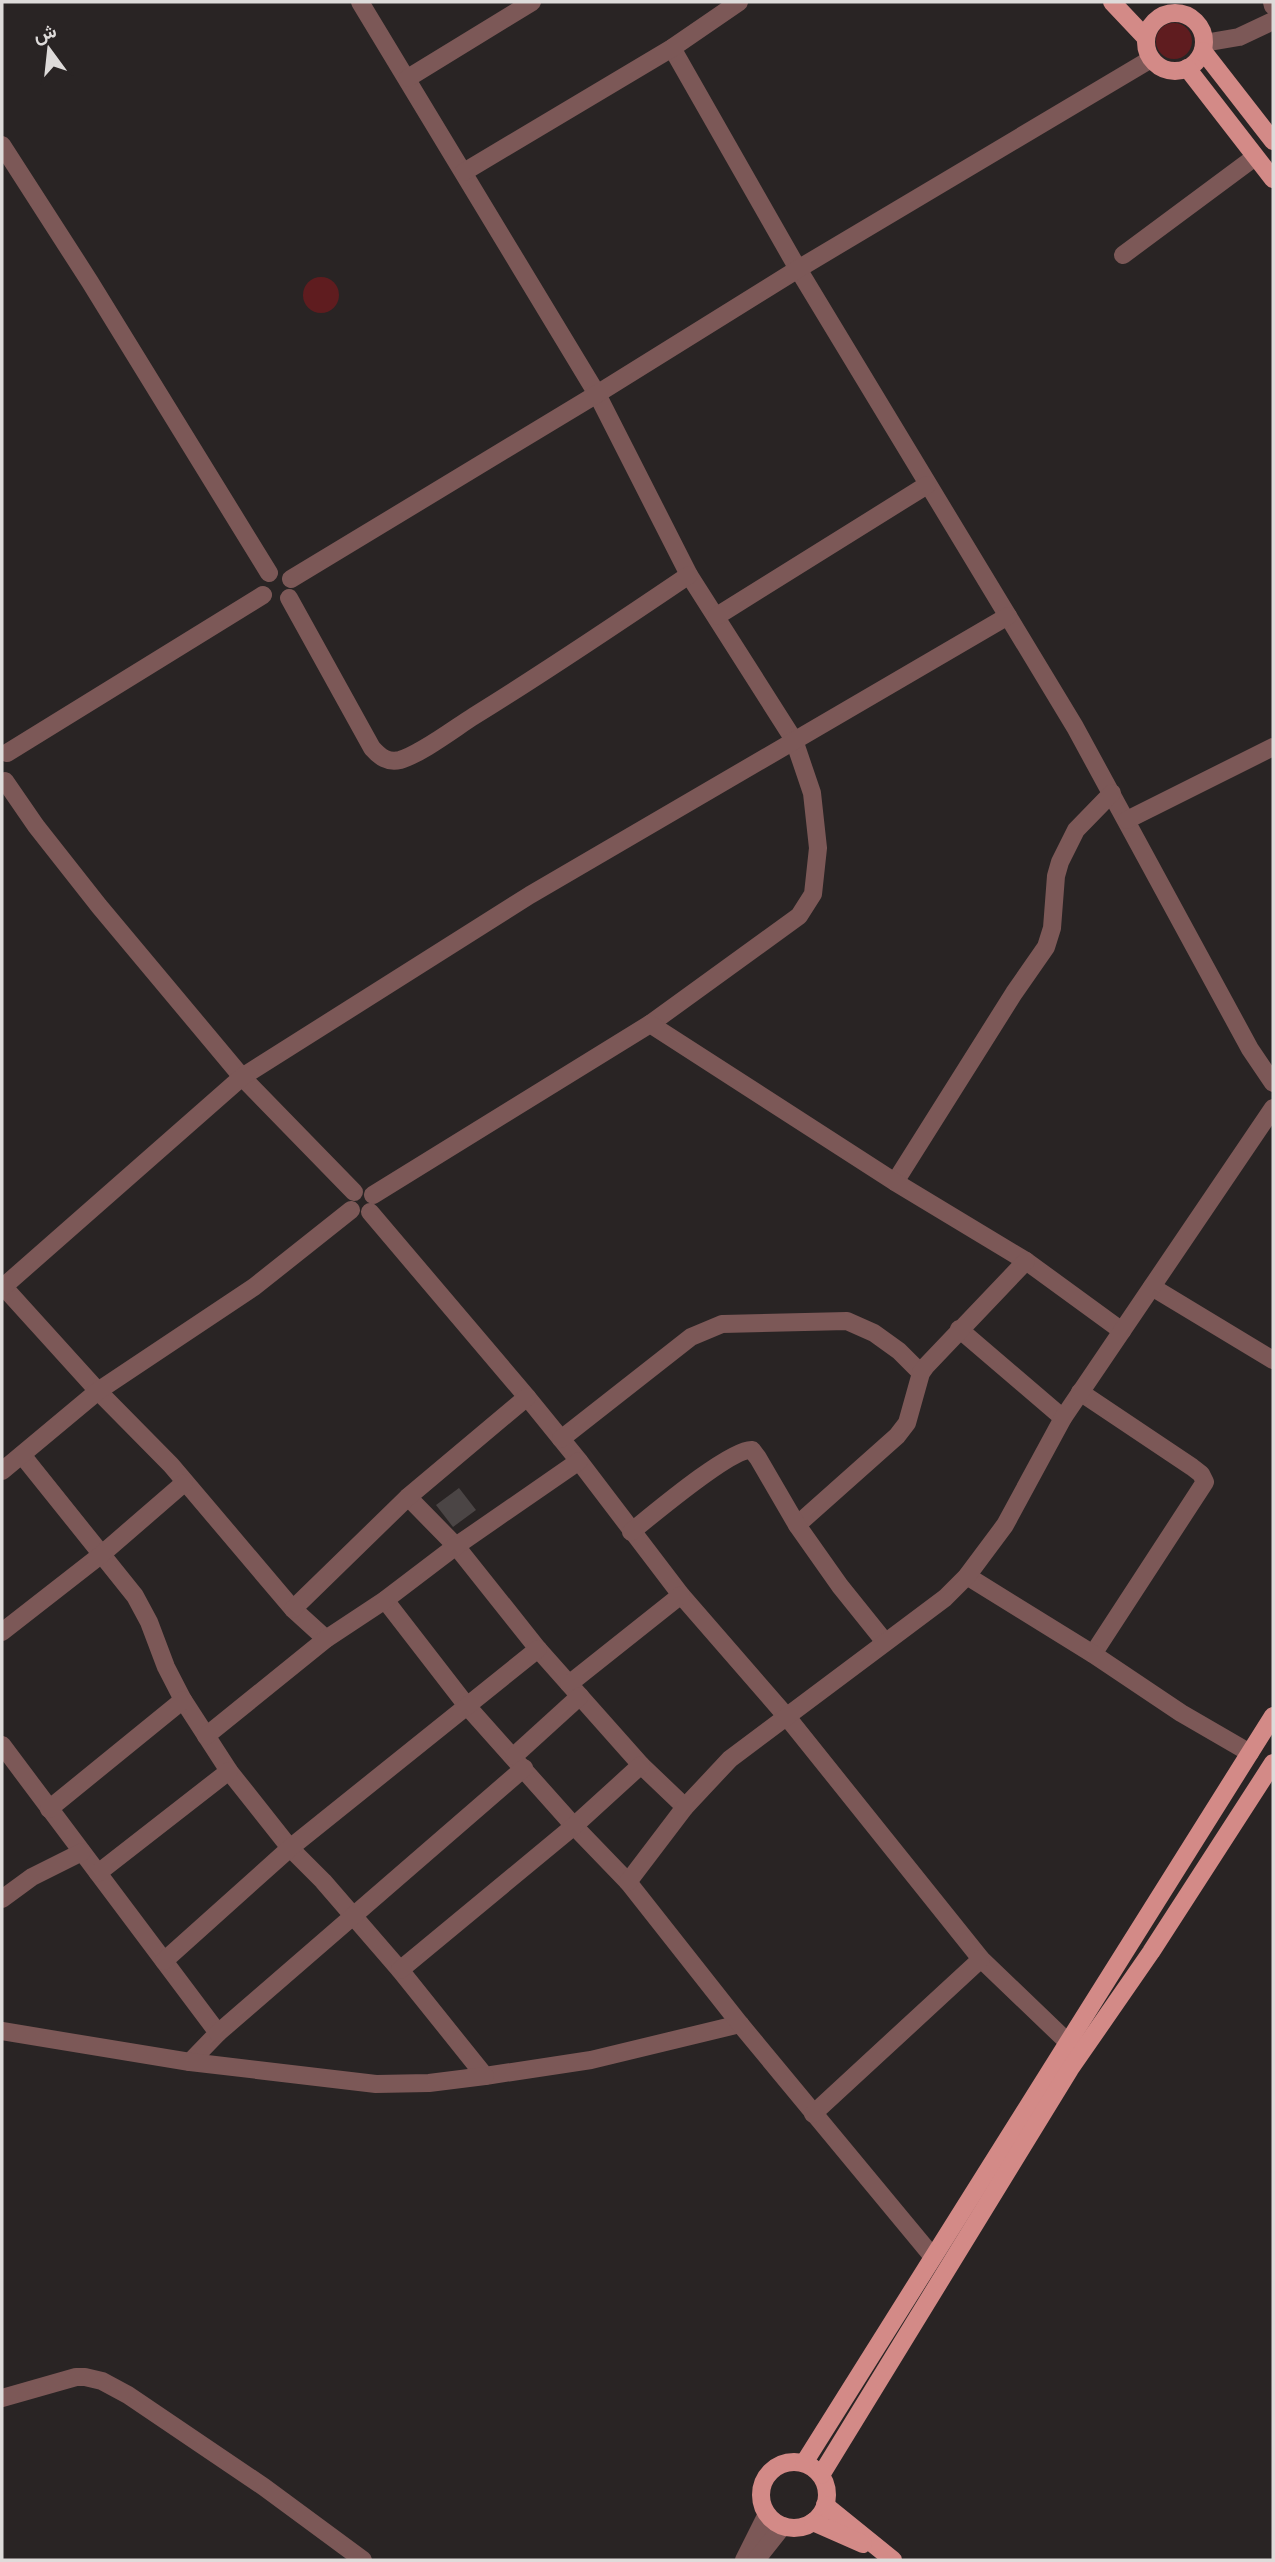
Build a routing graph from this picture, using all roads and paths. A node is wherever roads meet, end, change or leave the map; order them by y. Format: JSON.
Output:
{"nodes":[{"id":1,"x":360,"y":2,"type":"edge"},
{"id":2,"x":532,"y":2,"type":"edge"},
{"id":3,"x":738,"y":2,"type":"edge"},
{"id":4,"x":1112,"y":2,"type":"edge"},
{"id":5,"x":1176,"y":8,"type":"edge"},
{"id":6,"x":1273,"y":21,"type":"edge"},
{"id":7,"x":1146,"y":38,"type":"junction"},
{"id":8,"x":1204,"y":47,"type":"junction"},
{"id":9,"x":672,"y":48,"type":"junction"},
{"id":10,"x":1151,"y":59,"type":"junction"},
{"id":11,"x":1187,"y":68,"type":"junction"},
{"id":12,"x":408,"y":78,"type":"junction"},
{"id":13,"x":1273,"y":141,"type":"edge"},
{"id":14,"x":2,"y":145,"type":"edge"},
{"id":15,"x":1255,"y":157,"type":"junction"},
{"id":16,"x":464,"y":172,"type":"junction"},
{"id":17,"x":1273,"y":178,"type":"edge"},
{"id":18,"x":1124,"y":255,"type":"dead end"},
{"id":19,"x":798,"y":269,"type":"junction"},
{"id":20,"x":597,"y":394,"type":"junction"},
{"id":21,"x":927,"y":485,"type":"junction"},
{"id":22,"x":269,"y":573,"type":"junction"},
{"id":23,"x":689,"y":575,"type":"junction"},
{"id":24,"x":291,"y":579,"type":"junction"},
{"id":25,"x":264,"y":595,"type":"junction"},
{"id":26,"x":289,"y":598,"type":"junction"},
{"id":27,"x":717,"y":617,"type":"junction"},
{"id":28,"x":1008,"y":617,"type":"junction"},
{"id":29,"x":794,"y":740,"type":"junction"},
{"id":30,"x":1273,"y":747,"type":"edge"},
{"id":31,"x":5,"y":750,"type":"edge"},
{"id":32,"x":4,"y":782,"type":"edge"},
{"id":33,"x":1112,"y":793,"type":"junction"},
{"id":34,"x":1127,"y":820,"type":"junction"},
{"id":35,"x":650,"y":1024,"type":"junction"},
{"id":36,"x":243,"y":1077,"type":"junction"},
{"id":37,"x":1273,"y":1083,"type":"edge"},
{"id":38,"x":1273,"y":1108,"type":"edge"},
{"id":39,"x":895,"y":1182,"type":"junction"},
{"id":40,"x":354,"y":1192,"type":"junction"},
{"id":41,"x":371,"y":1204,"type":"junction"},
{"id":42,"x":351,"y":1210,"type":"junction"},
{"id":43,"x":1026,"y":1261,"type":"junction"},
{"id":44,"x":2,"y":1287,"type":"edge"},
{"id":45,"x":1152,"y":1287,"type":"junction"},
{"id":46,"x":959,"y":1329,"type":"junction"},
{"id":47,"x":1122,"y":1331,"type":"junction"},
{"id":48,"x":1271,"y":1354,"type":"edge"},
{"id":49,"x":921,"y":1373,"type":"junction"},
{"id":50,"x":98,"y":1391,"type":"junction"},
{"id":51,"x":1080,"y":1392,"type":"junction"},
{"id":52,"x":527,"y":1397,"type":"junction"},
{"id":53,"x":1063,"y":1418,"type":"junction"},
{"id":54,"x":561,"y":1439,"type":"junction"},
{"id":55,"x":22,"y":1455,"type":"junction"},
{"id":56,"x":579,"y":1461,"type":"junction"},
{"id":57,"x":2,"y":1471,"type":"edge"},
{"id":58,"x":184,"y":1483,"type":"junction"},
{"id":59,"x":408,"y":1497,"type":"junction"},
{"id":60,"x":797,"y":1525,"type":"junction"},
{"id":61,"x":631,"y":1532,"type":"junction"},
{"id":62,"x":456,"y":1546,"type":"junction"},
{"id":63,"x":102,"y":1554,"type":"junction"},
{"id":64,"x":967,"y":1576,"type":"junction"},
{"id":65,"x":681,"y":1595,"type":"junction"},
{"id":66,"x":385,"y":1600,"type":"junction"},
{"id":67,"x":293,"y":1609,"type":"junction"},
{"id":68,"x":2,"y":1632,"type":"edge"},
{"id":69,"x":326,"y":1639,"type":"junction"},
{"id":70,"x":885,"y":1642,"type":"junction"},
{"id":71,"x":538,"y":1649,"type":"junction"},
{"id":72,"x":1093,"y":1654,"type":"junction"},
{"id":73,"x":575,"y":1690,"type":"junction"},
{"id":74,"x":183,"y":1700,"type":"junction"},
{"id":75,"x":467,"y":1706,"type":"junction"},
{"id":76,"x":1273,"y":1716,"type":"edge"},
{"id":77,"x":787,"y":1717,"type":"junction"},
{"id":78,"x":206,"y":1736,"type":"junction"},
{"id":79,"x":2,"y":1745,"type":"edge"},
{"id":80,"x":1250,"y":1753,"type":"junction"},
{"id":81,"x":519,"y":1762,"type":"junction"},
{"id":82,"x":1273,"y":1763,"type":"edge"},
{"id":83,"x":642,"y":1765,"type":"junction"},
{"id":84,"x":8,"y":1767,"type":"edge"},
{"id":85,"x":229,"y":1771,"type":"junction"},
{"id":86,"x":684,"y":1807,"type":"junction"},
{"id":87,"x":49,"y":1809,"type":"junction"},
{"id":88,"x":574,"y":1826,"type":"junction"},
{"id":89,"x":290,"y":1848,"type":"junction"},
{"id":90,"x":82,"y":1852,"type":"junction"},
{"id":91,"x":98,"y":1873,"type":"junction"},
{"id":92,"x":628,"y":1882,"type":"junction"},
{"id":93,"x":2,"y":1899,"type":"edge"},
{"id":94,"x":351,"y":1915,"type":"junction"},
{"id":95,"x":981,"y":1959,"type":"junction"},
{"id":96,"x":164,"y":1961,"type":"junction"},
{"id":97,"x":400,"y":1970,"type":"junction"},
{"id":98,"x":740,"y":2024,"type":"junction"},
{"id":99,"x":2,"y":2031,"type":"edge"},
{"id":100,"x":218,"y":2033,"type":"junction"},
{"id":101,"x":1073,"y":2048,"type":"junction"},
{"id":102,"x":190,"y":2062,"type":"junction"},
{"id":103,"x":485,"y":2076,"type":"junction"},
{"id":104,"x":813,"y":2114,"type":"junction"},
{"id":105,"x":933,"y":2257,"type":"junction"},
{"id":106,"x":2,"y":2398,"type":"edge"},
{"id":107,"x":804,"y":2463,"type":"junction"},
{"id":108,"x":821,"y":2475,"type":"junction"},
{"id":109,"x":825,"y":2505,"type":"junction"},
{"id":110,"x":767,"y":2514,"type":"junction"},
{"id":111,"x":813,"y":2522,"type":"junction"},
{"id":112,"x":783,"y":2526,"type":"junction"},
{"id":113,"x":889,"y":2557,"type":"edge"},
{"id":114,"x":363,"y":2560,"type":"edge"},
{"id":115,"x":744,"y":2560,"type":"edge"},
{"id":116,"x":756,"y":2560,"type":"edge"}],
"edges":[{"from":1,"to":12,"type":"street"},
{"from":2,"to":12,"type":"street"},
{"from":3,"to":9,"type":"street"},
{"from":4,"to":7,"type":"main road"},
{"from":5,"to":7,"type":"main road"},
{"from":5,"to":8,"type":"main road"},
{"from":6,"to":8,"type":"street"},
{"from":7,"to":10,"type":"main road"},
{"from":8,"to":11,"type":"main road"},
{"from":8,"to":13,"type":"main road"},
{"from":9,"to":16,"type":"street"},
{"from":9,"to":19,"type":"street"},
{"from":10,"to":11,"type":"main road"},
{"from":10,"to":19,"type":"street"},
{"from":11,"to":15,"type":"main road"},
{"from":12,"to":16,"type":"street"},
{"from":14,"to":22,"type":"street"},
{"from":15,"to":17,"type":"main road"},
{"from":15,"to":18,"type":"street"},
{"from":16,"to":20,"type":"street"},
{"from":19,"to":20,"type":"street"},
{"from":19,"to":21,"type":"street"},
{"from":20,"to":23,"type":"street"},
{"from":20,"to":24,"type":"street"},
{"from":21,"to":27,"type":"street"},
{"from":21,"to":28,"type":"street"},
{"from":22,"to":24,"type":"street"},
{"from":22,"to":25,"type":"street"},
{"from":23,"to":26,"type":"street"},
{"from":23,"to":27,"type":"street"},
{"from":24,"to":26,"type":"street"},
{"from":25,"to":26,"type":"street"},
{"from":25,"to":31,"type":"street"},
{"from":27,"to":29,"type":"street"},
{"from":28,"to":29,"type":"street"},
{"from":28,"to":33,"type":"street"},
{"from":29,"to":35,"type":"street"},
{"from":29,"to":36,"type":"street"},
{"from":30,"to":34,"type":"street"},
{"from":31,"to":32,"type":"street"},
{"from":32,"to":36,"type":"street"},
{"from":33,"to":34,"type":"street"},
{"from":33,"to":39,"type":"street"},
{"from":34,"to":37,"type":"street"},
{"from":35,"to":39,"type":"street"},
{"from":35,"to":41,"type":"street"},
{"from":36,"to":40,"type":"street"},
{"from":36,"to":44,"type":"street"},
{"from":38,"to":45,"type":"street"},
{"from":39,"to":43,"type":"street"},
{"from":40,"to":41,"type":"street"},
{"from":40,"to":42,"type":"street"},
{"from":41,"to":42,"type":"street"},
{"from":41,"to":52,"type":"street"},
{"from":42,"to":50,"type":"street"},
{"from":43,"to":46,"type":"street"},
{"from":43,"to":47,"type":"street"},
{"from":44,"to":50,"type":"street"},
{"from":45,"to":47,"type":"street"},
{"from":45,"to":48,"type":"street"},
{"from":46,"to":49,"type":"street"},
{"from":46,"to":53,"type":"street"},
{"from":47,"to":51,"type":"street"},
{"from":49,"to":54,"type":"street"},
{"from":49,"to":60,"type":"street"},
{"from":50,"to":55,"type":"street"},
{"from":50,"to":58,"type":"street"},
{"from":51,"to":53,"type":"street"},
{"from":51,"to":72,"type":"street"},
{"from":52,"to":54,"type":"street"},
{"from":52,"to":59,"type":"street"},
{"from":53,"to":64,"type":"street"},
{"from":54,"to":56,"type":"street"},
{"from":55,"to":57,"type":"street"},
{"from":55,"to":63,"type":"street"},
{"from":56,"to":61,"type":"street"},
{"from":56,"to":62,"type":"street"},
{"from":58,"to":63,"type":"street"},
{"from":58,"to":67,"type":"street"},
{"from":59,"to":62,"type":"street"},
{"from":59,"to":67,"type":"street"},
{"from":60,"to":61,"type":"street"},
{"from":60,"to":70,"type":"street"},
{"from":61,"to":65,"type":"street"},
{"from":62,"to":66,"type":"street"},
{"from":62,"to":71,"type":"street"},
{"from":63,"to":68,"type":"street"},
{"from":63,"to":74,"type":"street"},
{"from":64,"to":70,"type":"street"},
{"from":64,"to":72,"type":"street"},
{"from":65,"to":73,"type":"street"},
{"from":65,"to":77,"type":"street"},
{"from":66,"to":69,"type":"street"},
{"from":66,"to":75,"type":"street"},
{"from":67,"to":69,"type":"street"},
{"from":69,"to":78,"type":"street"},
{"from":70,"to":77,"type":"street"},
{"from":71,"to":73,"type":"street"},
{"from":71,"to":75,"type":"street"},
{"from":72,"to":80,"type":"street"},
{"from":73,"to":81,"type":"street"},
{"from":73,"to":83,"type":"street"},
{"from":74,"to":78,"type":"street"},
{"from":74,"to":87,"type":"street"},
{"from":75,"to":81,"type":"street"},
{"from":75,"to":89,"type":"street"},
{"from":76,"to":80,"type":"main road"},
{"from":77,"to":86,"type":"street"},
{"from":77,"to":95,"type":"street"},
{"from":78,"to":85,"type":"street"},
{"from":79,"to":84,"type":"street"},
{"from":80,"to":101,"type":"main road"},
{"from":81,"to":88,"type":"street"},
{"from":81,"to":94,"type":"street"},
{"from":82,"to":101,"type":"main road"},
{"from":83,"to":86,"type":"street"},
{"from":83,"to":88,"type":"street"},
{"from":84,"to":87,"type":"street"},
{"from":85,"to":89,"type":"street"},
{"from":85,"to":91,"type":"street"},
{"from":86,"to":92,"type":"street"},
{"from":87,"to":90,"type":"street"},
{"from":88,"to":92,"type":"street"},
{"from":88,"to":97,"type":"street"},
{"from":89,"to":94,"type":"street"},
{"from":89,"to":96,"type":"street"},
{"from":90,"to":91,"type":"street"},
{"from":90,"to":93,"type":"street"},
{"from":91,"to":96,"type":"street"},
{"from":92,"to":98,"type":"street"},
{"from":94,"to":97,"type":"street"},
{"from":94,"to":100,"type":"street"},
{"from":95,"to":101,"type":"street"},
{"from":95,"to":104,"type":"street"},
{"from":96,"to":100,"type":"street"},
{"from":97,"to":103,"type":"street"},
{"from":98,"to":103,"type":"street"},
{"from":98,"to":104,"type":"street"},
{"from":99,"to":102,"type":"street"},
{"from":100,"to":102,"type":"street"},
{"from":101,"to":105,"type":"main road"},
{"from":101,"to":108,"type":"main road"},
{"from":102,"to":103,"type":"street"},
{"from":104,"to":105,"type":"street"},
{"from":105,"to":107,"type":"main road"},
{"from":106,"to":114,"type":"street"},
{"from":107,"to":108,"type":"main road"},
{"from":107,"to":110,"type":"main road"},
{"from":108,"to":109,"type":"main road"},
{"from":109,"to":111,"type":"main road"},
{"from":109,"to":113,"type":"main road"},
{"from":110,"to":112,"type":"main road"},
{"from":110,"to":115,"type":"street"},
{"from":111,"to":112,"type":"main road"},
{"from":111,"to":113,"type":"main road"},
{"from":112,"to":116,"type":"street"}]}
